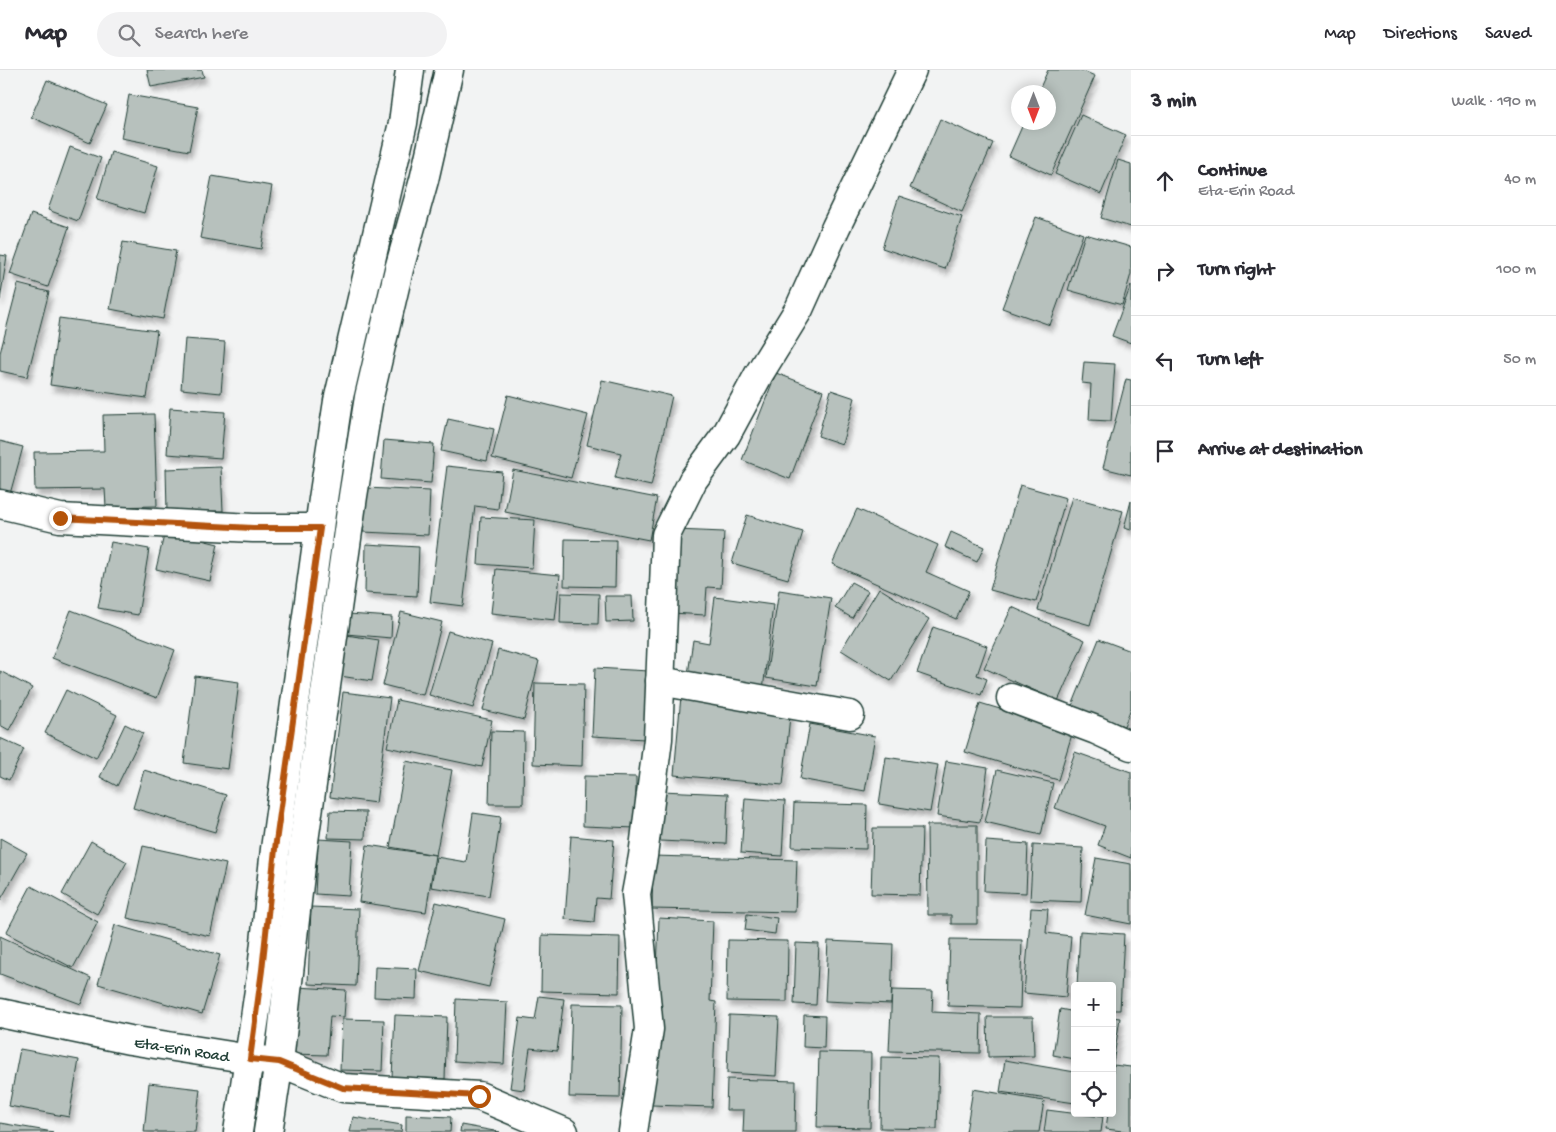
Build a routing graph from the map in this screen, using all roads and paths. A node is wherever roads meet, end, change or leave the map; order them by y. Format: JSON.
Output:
{"nodes":[{"id":1,"x":410,"y":70,"type":"edge"},
{"id":2,"x":449,"y":70,"type":"edge"},
{"id":3,"x":912,"y":70,"type":"edge"},
{"id":4,"x":0,"y":504,"type":"edge"},
{"id":5,"x":320,"y":528,"type":"junction"},
{"id":6,"x":660,"y":682,"type":"junction"},
{"id":7,"x":1011,"y":698,"type":"dead end"},
{"id":8,"x":850,"y":715,"type":"dead end"},
{"id":9,"x":1131,"y":746,"type":"edge"},
{"id":10,"x":0,"y":1013,"type":"edge"},
{"id":11,"x":250,"y":1059,"type":"junction"},
{"id":12,"x":279,"y":1062,"type":"junction"},
{"id":13,"x":238,"y":1132,"type":"edge"},
{"id":14,"x":268,"y":1132,"type":"edge"},
{"id":15,"x":564,"y":1132,"type":"edge"},
{"id":16,"x":633,"y":1132,"type":"edge"}],
"edges":[{"from":1,"to":5,"type":"street"},
{"from":2,"to":12,"type":"street"},
{"from":3,"to":6,"type":"street"},
{"from":4,"to":5,"type":"street"},
{"from":5,"to":11,"type":"street"},
{"from":6,"to":8,"type":"street"},
{"from":6,"to":16,"type":"street"},
{"from":7,"to":9,"type":"street"},
{"from":10,"to":11,"type":"street","name":"Eta-Erin Road"},
{"from":11,"to":12,"type":"street","name":"Eta-Erin Road"},
{"from":11,"to":13,"type":"street"},
{"from":12,"to":14,"type":"street"},
{"from":12,"to":15,"type":"street","name":"Eta-Erin Road"}]}
